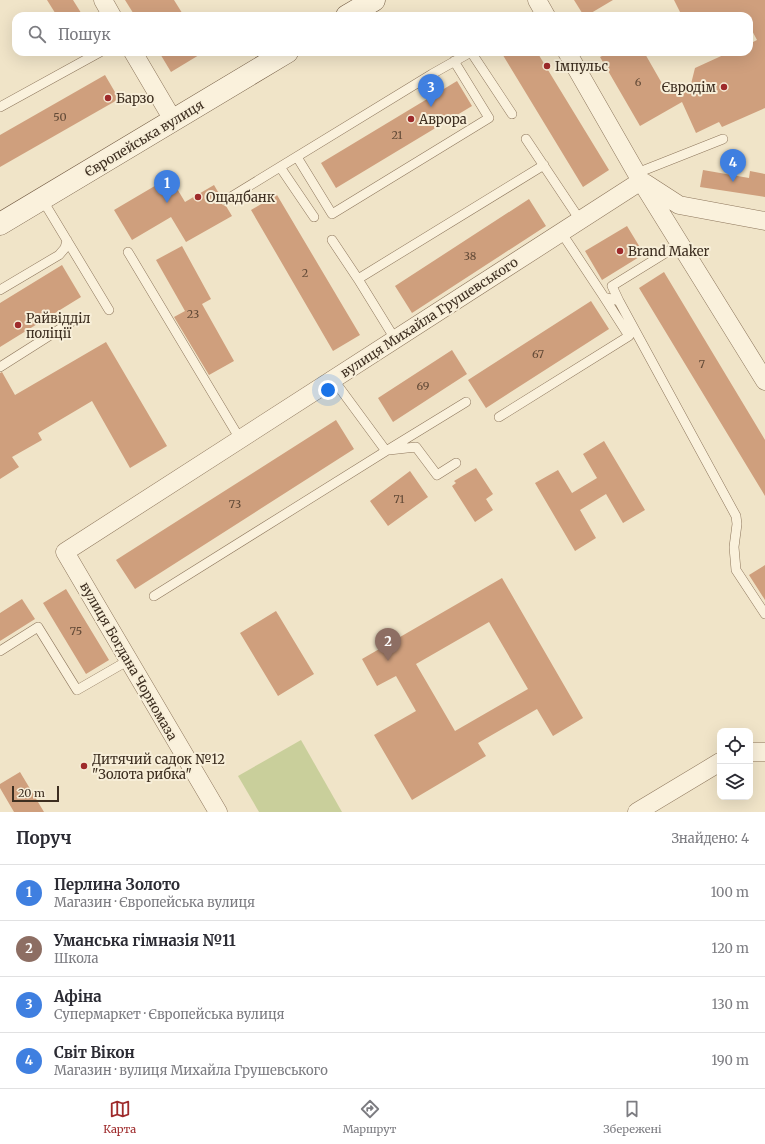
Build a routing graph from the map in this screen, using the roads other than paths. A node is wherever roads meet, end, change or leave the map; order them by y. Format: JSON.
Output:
{"nodes":[{"id":1,"x":103,"y":0,"type":"edge"},
{"id":2,"x":374,"y":0,"type":"edge"},
{"id":3,"x":110,"y":12,"type":"edge"},
{"id":4,"x":354,"y":12,"type":"edge"},
{"id":5,"x":93,"y":56,"type":"edge"},
{"id":6,"x":135,"y":56,"type":"edge"},
{"id":7,"x":280,"y":56,"type":"edge"},
{"id":8,"x":463,"y":56,"type":"edge"},
{"id":9,"x":474,"y":56,"type":"edge"},
{"id":10,"x":569,"y":56,"type":"edge"},
{"id":11,"x":454,"y":61,"type":"junction"},
{"id":12,"x":0,"y":107,"type":"edge"},
{"id":13,"x":512,"y":114,"type":"dead end"},
{"id":14,"x":173,"y":120,"type":"junction"},
{"id":15,"x":723,"y":138,"type":"dead end"},
{"id":16,"x":526,"y":139,"type":"dead end"},
{"id":17,"x":297,"y":156,"type":"junction"},
{"id":18,"x":544,"y":165,"type":"junction"},
{"id":19,"x":280,"y":167,"type":"junction"},
{"id":20,"x":639,"y":177,"type":"junction"},
{"id":21,"x":42,"y":199,"type":"junction"},
{"id":22,"x":226,"y":200,"type":"dead end"},
{"id":23,"x":314,"y":217,"type":"dead end"},
{"id":24,"x":580,"y":220,"type":"junction"},
{"id":25,"x":765,"y":221,"type":"edge"},
{"id":26,"x":0,"y":224,"type":"edge"},
{"id":27,"x":562,"y":232,"type":"junction"},
{"id":28,"x":67,"y":240,"type":"junction"},
{"id":29,"x":332,"y":240,"type":"dead end"},
{"id":30,"x":680,"y":244,"type":"junction"},
{"id":31,"x":128,"y":252,"type":"dead end"},
{"id":32,"x":358,"y":279,"type":"junction"},
{"id":33,"x":0,"y":290,"type":"edge"},
{"id":34,"x":604,"y":297,"type":"junction"},
{"id":35,"x":619,"y":301,"type":"junction"},
{"id":36,"x":109,"y":310,"type":"dead end"},
{"id":37,"x":71,"y":322,"type":"dead end"},
{"id":38,"x":395,"y":339,"type":"junction"},
{"id":39,"x":0,"y":367,"type":"edge"},
{"id":40,"x":333,"y":379,"type":"junction"},
{"id":41,"x":765,"y":381,"type":"edge"},
{"id":42,"x":466,"y":402,"type":"dead end"},
{"id":43,"x":499,"y":417,"type":"dead end"},
{"id":44,"x":240,"y":439,"type":"junction"},
{"id":45,"x":386,"y":451,"type":"junction"},
{"id":46,"x":456,"y":463,"type":"dead end"},
{"id":47,"x":65,"y":552,"type":"joint"},
{"id":48,"x":154,"y":596,"type":"dead end"},
{"id":49,"x":765,"y":614,"type":"edge"},
{"id":50,"x":0,"y":651,"type":"edge"},
{"id":51,"x":128,"y":660,"type":"junction"},
{"id":52,"x":753,"y":752,"type":"edge"},
{"id":53,"x":765,"y":752,"type":"edge"},
{"id":54,"x":717,"y":764,"type":"edge"},
{"id":55,"x":218,"y":812,"type":"edge"},
{"id":56,"x":637,"y":812,"type":"edge"}],
"edges":[{"from":1,"to":3,"type":"street"},
{"from":2,"to":4,"type":"main road"},
{"from":5,"to":12,"type":"lane"},
{"from":6,"to":14,"type":"street"},
{"from":7,"to":14,"type":"main road","name":"Європейська вулиця"},
{"from":8,"to":11,"type":"lane"},
{"from":9,"to":13,"type":"lane"},
{"from":10,"to":20,"type":"street"},
{"from":11,"to":17,"type":"lane"},
{"from":11,"to":17,"type":"lane"},
{"from":14,"to":21,"type":"main road","name":"Європейська вулиця"},
{"from":15,"to":20,"type":"lane"},
{"from":16,"to":18,"type":"lane"},
{"from":17,"to":19,"type":"lane"},
{"from":18,"to":24,"type":"lane"},
{"from":18,"to":32,"type":"lane"},
{"from":19,"to":22,"type":"lane"},
{"from":19,"to":23,"type":"lane"},
{"from":20,"to":24,"type":"street","name":"вулиця Михайла Грушевського"},
{"from":20,"to":25,"type":"street"},
{"from":20,"to":30,"type":"street"},
{"from":21,"to":26,"type":"main road","name":"Європейська вулиця"},
{"from":21,"to":28,"type":"lane"},
{"from":24,"to":27,"type":"street","name":"вулиця Михайла Грушевського"},
{"from":27,"to":34,"type":"lane"},
{"from":27,"to":38,"type":"street","name":"вулиця Михайла Грушевського"},
{"from":28,"to":33,"type":"lane"},
{"from":28,"to":36,"type":"lane"},
{"from":29,"to":32,"type":"lane"},
{"from":30,"to":35,"type":"lane"},
{"from":30,"to":41,"type":"street"},
{"from":31,"to":44,"type":"lane"},
{"from":32,"to":38,"type":"lane"},
{"from":34,"to":35,"type":"lane"},
{"from":34,"to":43,"type":"lane"},
{"from":35,"to":49,"type":"lane"},
{"from":37,"to":39,"type":"lane"},
{"from":38,"to":40,"type":"street","name":"вулиця Михайла Грушевського"},
{"from":40,"to":44,"type":"street","name":"вулиця Михайла Грушевського"},
{"from":40,"to":45,"type":"lane"},
{"from":42,"to":45,"type":"lane"},
{"from":44,"to":47,"type":"street","name":"вулиця Михайла Грушевського"},
{"from":45,"to":46,"type":"lane"},
{"from":45,"to":48,"type":"lane"},
{"from":47,"to":51,"type":"street","name":"вулиця Богдана Чорномаза"},
{"from":50,"to":51,"type":"lane"},
{"from":51,"to":55,"type":"street","name":"вулиця Богдана Чорномаза"},
{"from":52,"to":53,"type":"street"},
{"from":54,"to":56,"type":"street"}]}
